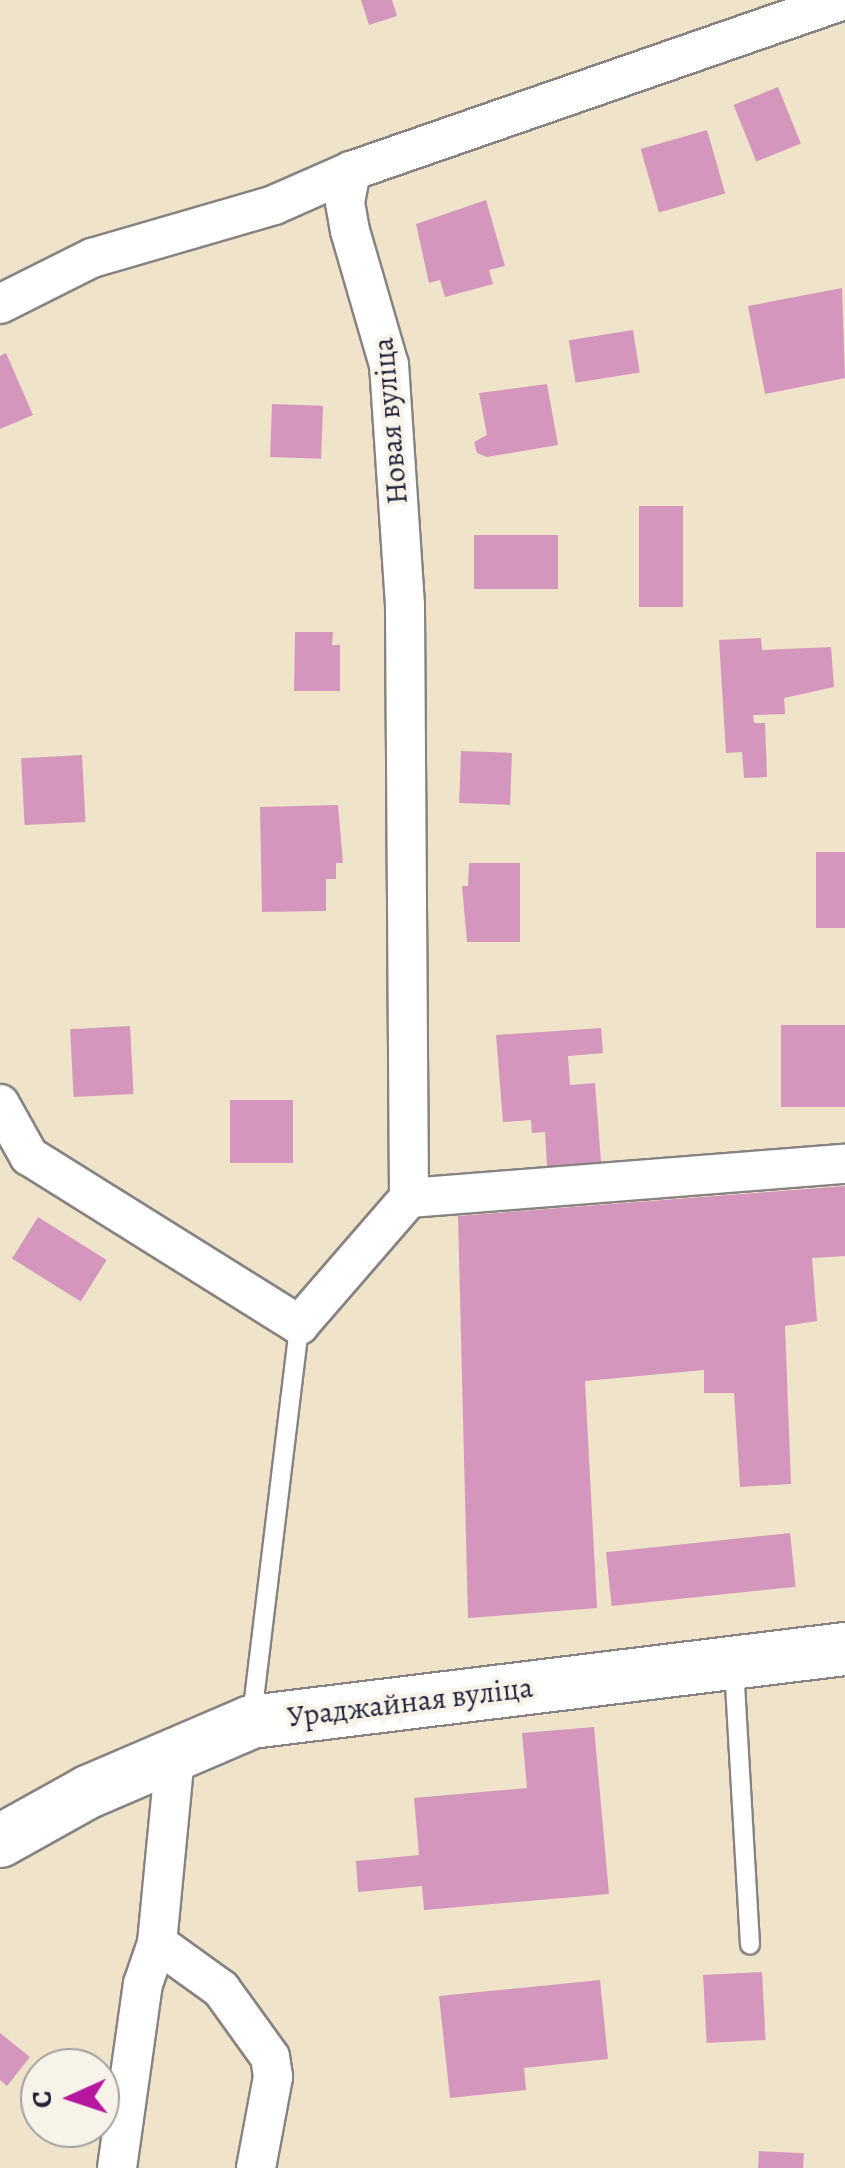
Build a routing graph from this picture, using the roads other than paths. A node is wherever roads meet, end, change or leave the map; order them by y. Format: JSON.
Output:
{"nodes":[{"id":1,"x":844,"y":0,"type":"edge"},
{"id":2,"x":351,"y":171,"type":"junction"},
{"id":3,"x":0,"y":304,"type":"edge"},
{"id":4,"x":0,"y":1104,"type":"edge"},
{"id":5,"x":845,"y":1164,"type":"edge"},
{"id":6,"x":408,"y":1198,"type":"junction"},
{"id":7,"x":299,"y":1325,"type":"junction"},
{"id":8,"x":845,"y":1650,"type":"edge"},
{"id":9,"x":734,"y":1662,"type":"junction"},
{"id":10,"x":251,"y":1722,"type":"junction"},
{"id":11,"x":175,"y":1755,"type":"junction"},
{"id":12,"x":0,"y":1841,"type":"edge"},
{"id":13,"x":156,"y":1944,"type":"junction"},
{"id":14,"x":750,"y":1945,"type":"dead end"},
{"id":15,"x":116,"y":2168,"type":"edge"},
{"id":16,"x":256,"y":2168,"type":"edge"}],
"edges":[{"from":1,"to":2,"type":"street"},
{"from":2,"to":3,"type":"street"},
{"from":2,"to":6,"type":"street","name":"Новая вуліца"},
{"from":4,"to":7,"type":"street"},
{"from":5,"to":6,"type":"street"},
{"from":6,"to":7,"type":"street"},
{"from":7,"to":10,"type":"lane"},
{"from":8,"to":9,"type":"street","name":"Ураджайная вуліца"},
{"from":9,"to":10,"type":"street","name":"Ураджайная вуліца"},
{"from":9,"to":14,"type":"lane"},
{"from":10,"to":11,"type":"street","name":"Ураджайная вуліца"},
{"from":11,"to":12,"type":"street","name":"Ураджайная вуліца"},
{"from":11,"to":13,"type":"street"},
{"from":13,"to":15,"type":"street"},
{"from":13,"to":16,"type":"street"}]}
